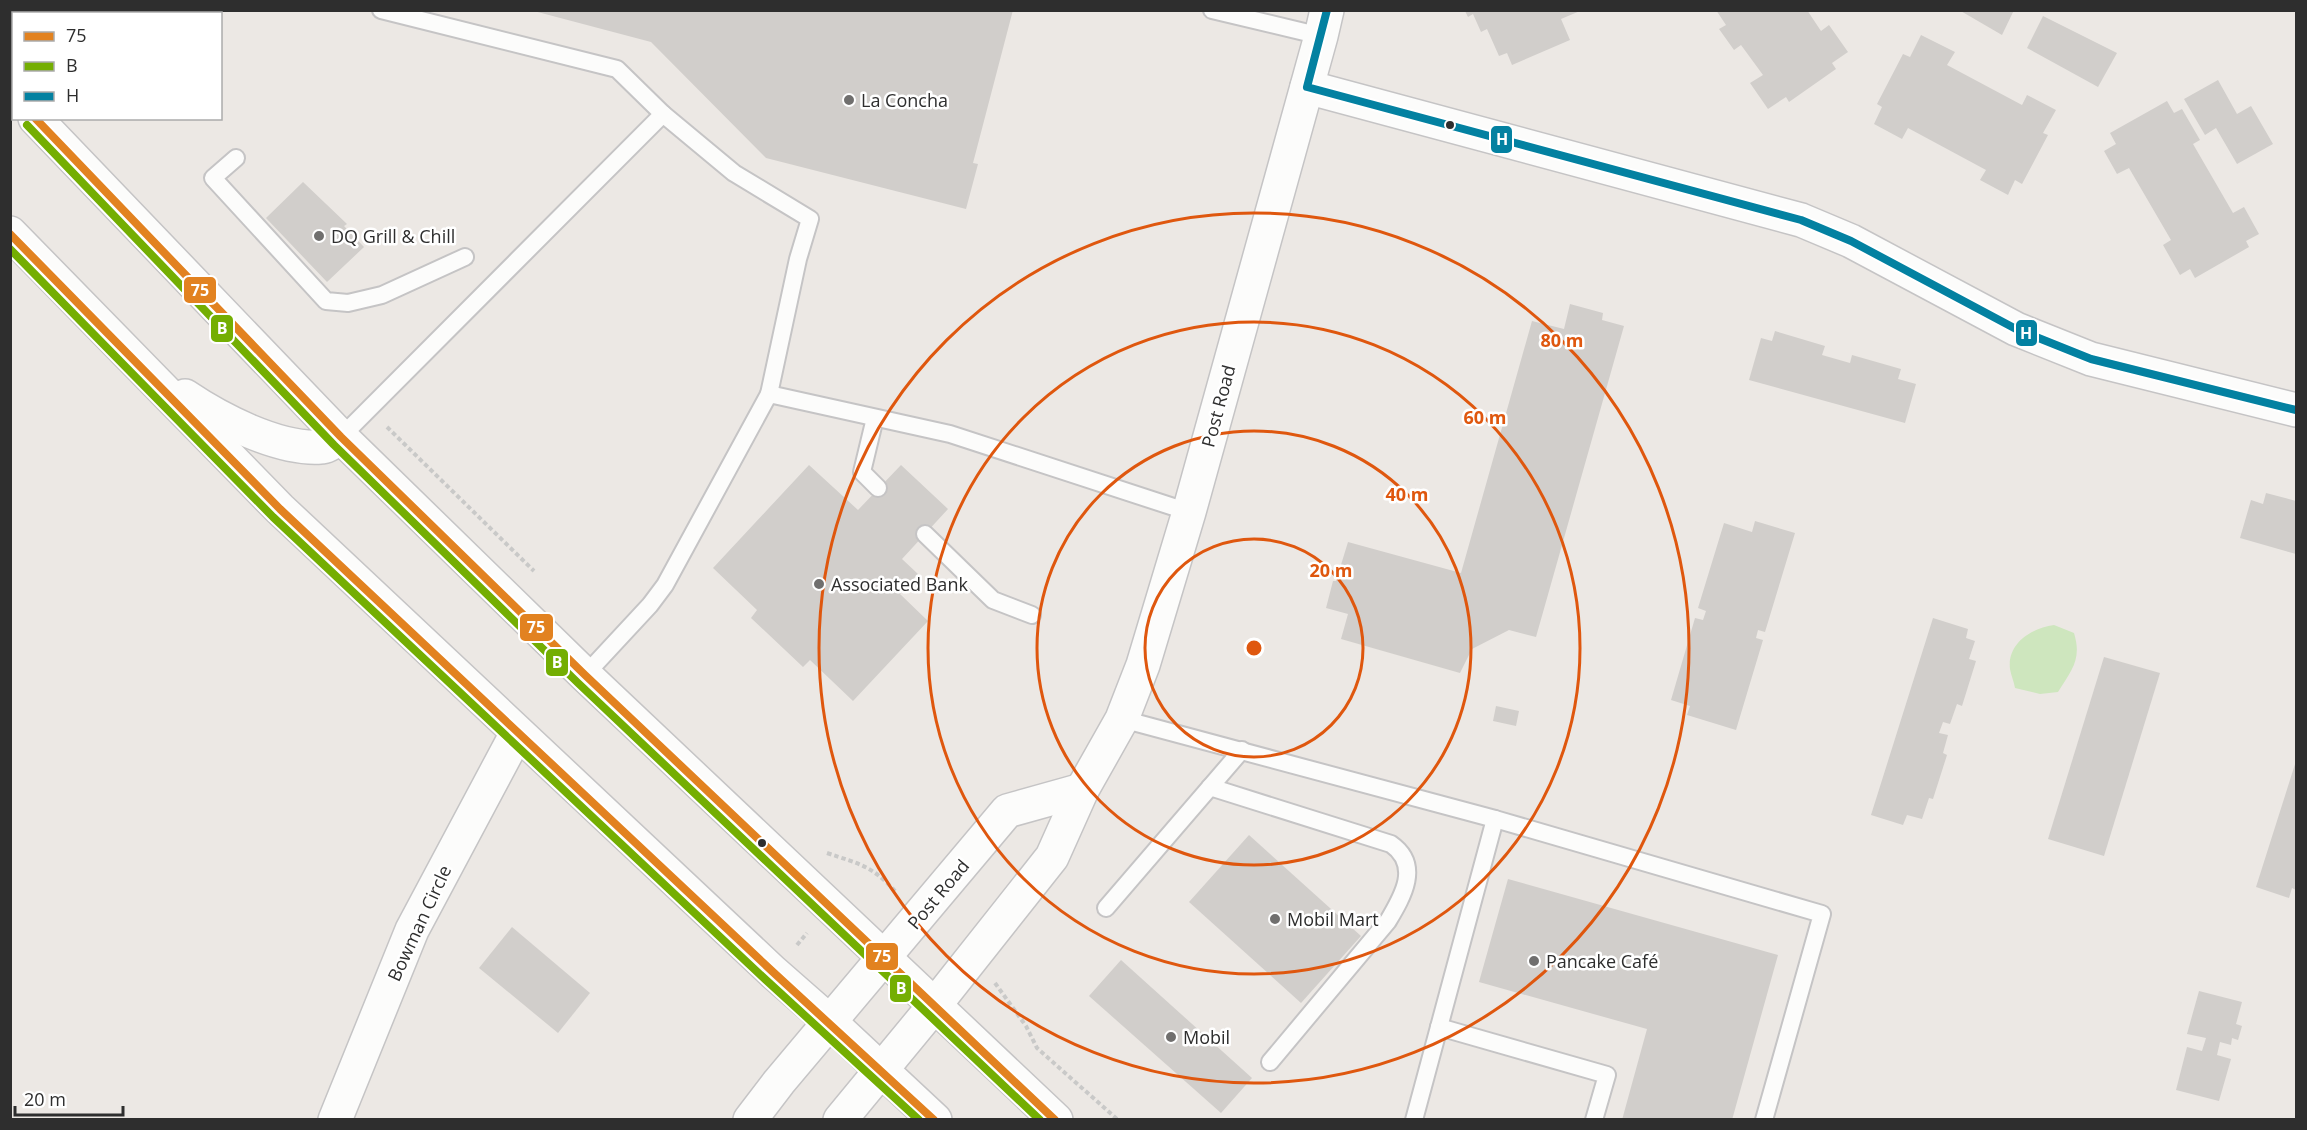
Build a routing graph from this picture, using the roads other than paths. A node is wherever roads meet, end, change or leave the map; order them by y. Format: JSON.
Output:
{"nodes":[{"id":1,"x":381,"y":10,"type":"edge"},
{"id":2,"x":1212,"y":10,"type":"edge"},
{"id":3,"x":1324,"y":23,"type":"edge"},
{"id":4,"x":1307,"y":87,"type":"junction"},
{"id":5,"x":663,"y":114,"type":"junction"},
{"id":6,"x":38,"y":120,"type":"edge"},
{"id":7,"x":236,"y":158,"type":"dead end"},
{"id":8,"x":10,"y":233,"type":"edge"},
{"id":9,"x":465,"y":257,"type":"dead end"},
{"id":10,"x":137,"y":363,"type":"junction"},
{"id":11,"x":769,"y":394,"type":"junction"},
{"id":12,"x":2296,"y":410,"type":"edge"},
{"id":13,"x":875,"y":418,"type":"junction"},
{"id":14,"x":341,"y":437,"type":"junction"},
{"id":15,"x":878,"y":488,"type":"dead end"},
{"id":16,"x":1189,"y":512,"type":"junction"},
{"id":17,"x":925,"y":534,"type":"dead end"},
{"id":18,"x":1032,"y":615,"type":"dead end"},
{"id":19,"x":585,"y":675,"type":"junction"},
{"id":20,"x":1122,"y":719,"type":"junction"},
{"id":21,"x":517,"y":732,"type":"junction"},
{"id":22,"x":1242,"y":750,"type":"junction"},
{"id":23,"x":1210,"y":788,"type":"junction"},
{"id":24,"x":1082,"y":790,"type":"junction"},
{"id":25,"x":1495,"y":819,"type":"junction"},
{"id":26,"x":1106,"y":908,"type":"dead end"},
{"id":27,"x":883,"y":958,"type":"junction"},
{"id":28,"x":934,"y":1006,"type":"junction"},
{"id":29,"x":830,"y":1022,"type":"junction"},
{"id":30,"x":1439,"y":1027,"type":"junction"},
{"id":31,"x":1270,"y":1062,"type":"dead end"},
{"id":32,"x":882,"y":1070,"type":"junction"},
{"id":33,"x":335,"y":1119,"type":"edge"},
{"id":34,"x":750,"y":1119,"type":"edge"},
{"id":35,"x":840,"y":1119,"type":"edge"},
{"id":36,"x":935,"y":1119,"type":"edge"},
{"id":37,"x":1056,"y":1119,"type":"edge"},
{"id":38,"x":1414,"y":1119,"type":"edge"},
{"id":39,"x":1594,"y":1119,"type":"edge"},
{"id":40,"x":1764,"y":1119,"type":"edge"}],
"edges":[{"from":1,"to":5,"type":"lane"},
{"from":2,"to":3,"type":"lane"},
{"from":3,"to":4,"type":"street","name":"Post Road"},
{"from":4,"to":12,"type":"street"},
{"from":4,"to":16,"type":"street","name":"Post Road"},
{"from":5,"to":11,"type":"lane"},
{"from":5,"to":14,"type":"lane"},
{"from":6,"to":14,"type":"street"},
{"from":7,"to":9,"type":"lane"},
{"from":8,"to":10,"type":"street"},
{"from":10,"to":14,"type":"street"},
{"from":10,"to":21,"type":"street"},
{"from":11,"to":13,"type":"lane"},
{"from":11,"to":19,"type":"lane"},
{"from":13,"to":15,"type":"lane"},
{"from":13,"to":16,"type":"lane"},
{"from":14,"to":19,"type":"street"},
{"from":16,"to":20,"type":"street","name":"Post Road"},
{"from":17,"to":18,"type":"lane"},
{"from":19,"to":27,"type":"street"},
{"from":20,"to":22,"type":"lane"},
{"from":20,"to":24,"type":"street","name":"Post Road"},
{"from":21,"to":29,"type":"street"},
{"from":21,"to":33,"type":"street","name":"Bowman Circle"},
{"from":22,"to":23,"type":"lane"},
{"from":22,"to":25,"type":"lane"},
{"from":23,"to":26,"type":"lane"},
{"from":23,"to":31,"type":"lane"},
{"from":24,"to":27,"type":"street","name":"Post Road"},
{"from":24,"to":28,"type":"street","name":"Post Road"},
{"from":25,"to":30,"type":"lane"},
{"from":25,"to":40,"type":"lane"},
{"from":27,"to":28,"type":"street"},
{"from":27,"to":29,"type":"street","name":"Post Road"},
{"from":28,"to":32,"type":"street","name":"Post Road"},
{"from":28,"to":37,"type":"street"},
{"from":29,"to":32,"type":"street"},
{"from":29,"to":34,"type":"street","name":"Post Road"},
{"from":30,"to":38,"type":"lane"},
{"from":30,"to":39,"type":"lane"},
{"from":32,"to":35,"type":"street","name":"Post Road"},
{"from":32,"to":36,"type":"street"}]}
